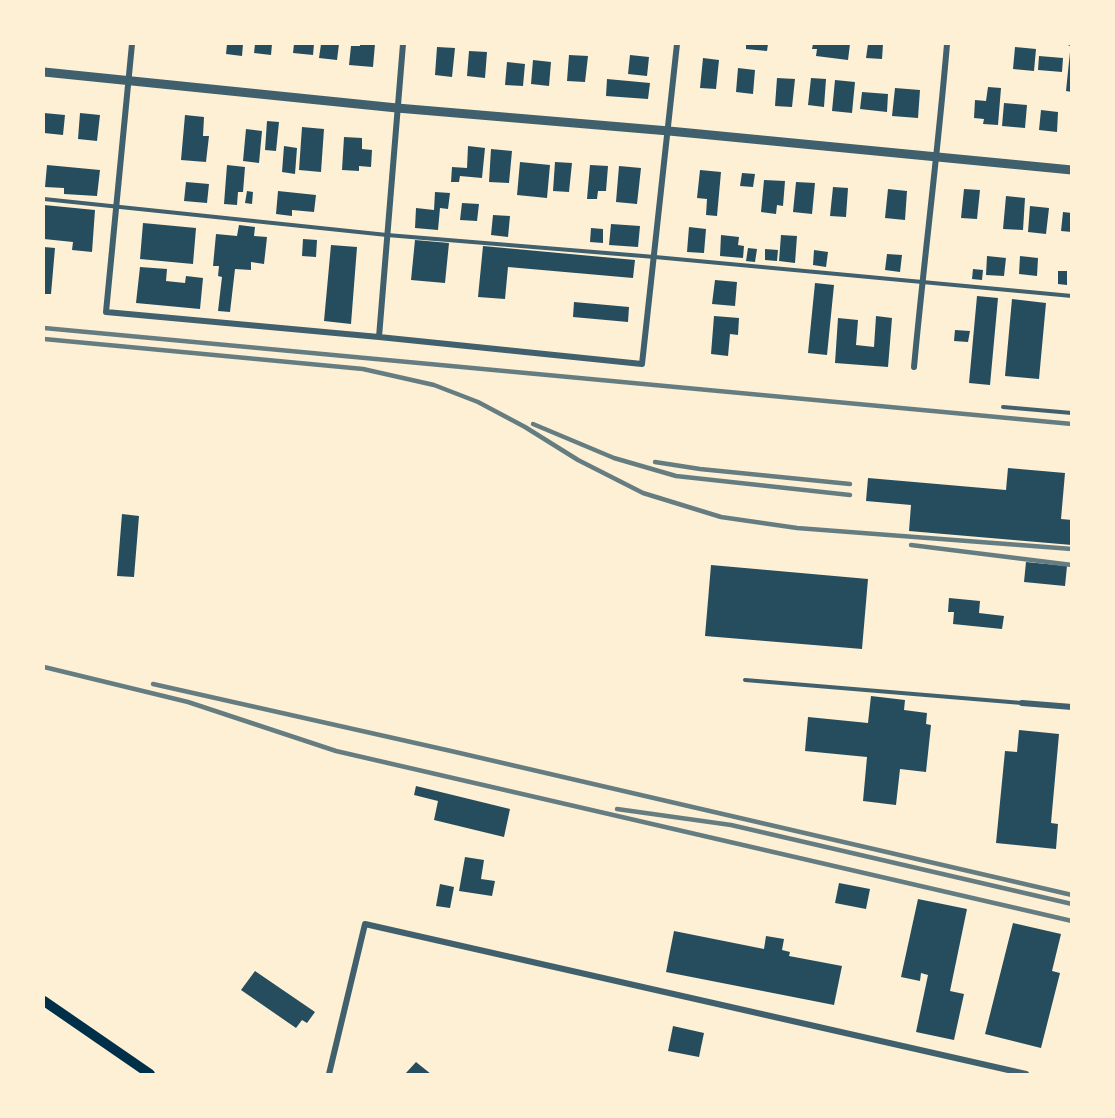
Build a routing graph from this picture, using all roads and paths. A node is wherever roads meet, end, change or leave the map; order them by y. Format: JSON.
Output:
{"nodes":[{"id":1,"x":132,"y":44,"type":"edge"},
{"id":2,"x":403,"y":44,"type":"edge"},
{"id":3,"x":677,"y":44,"type":"edge"},
{"id":4,"x":947,"y":44,"type":"edge"},
{"id":5,"x":44,"y":72,"type":"edge"},
{"id":6,"x":129,"y":80,"type":"junction"},
{"id":7,"x":397,"y":108,"type":"junction"},
{"id":8,"x":669,"y":131,"type":"junction"},
{"id":9,"x":937,"y":158,"type":"junction"},
{"id":10,"x":1071,"y":171,"type":"edge"},
{"id":11,"x":44,"y":199,"type":"edge"},
{"id":12,"x":115,"y":205,"type":"junction"},
{"id":13,"x":387,"y":235,"type":"junction"},
{"id":14,"x":655,"y":257,"type":"junction"},
{"id":15,"x":922,"y":283,"type":"junction"},
{"id":16,"x":1071,"y":296,"type":"edge"},
{"id":17,"x":379,"y":337,"type":"junction"},
{"id":18,"x":914,"y":368,"type":"dead end"},
{"id":19,"x":1003,"y":407,"type":"dead end"},
{"id":20,"x":1071,"y":413,"type":"edge"},
{"id":21,"x":745,"y":680,"type":"dead end"},
{"id":22,"x":1022,"y":703,"type":"joint"},
{"id":23,"x":1071,"y":707,"type":"edge"},
{"id":24,"x":44,"y":1000,"type":"edge"},
{"id":25,"x":150,"y":1074,"type":"edge"},
{"id":26,"x":329,"y":1074,"type":"edge"},
{"id":27,"x":1026,"y":1074,"type":"edge"}],
"edges":[{"from":1,"to":6,"type":"street"},
{"from":2,"to":7,"type":"street"},
{"from":3,"to":8,"type":"street"},
{"from":4,"to":9,"type":"street"},
{"from":5,"to":6,"type":"street"},
{"from":6,"to":7,"type":"street"},
{"from":6,"to":12,"type":"street"},
{"from":7,"to":8,"type":"street"},
{"from":7,"to":13,"type":"street"},
{"from":8,"to":9,"type":"street"},
{"from":8,"to":14,"type":"street"},
{"from":9,"to":10,"type":"street"},
{"from":9,"to":15,"type":"street"},
{"from":11,"to":12,"type":"lane"},
{"from":12,"to":13,"type":"lane"},
{"from":12,"to":17,"type":"street"},
{"from":13,"to":14,"type":"lane"},
{"from":13,"to":17,"type":"street"},
{"from":14,"to":15,"type":"lane"},
{"from":14,"to":17,"type":"street"},
{"from":15,"to":16,"type":"lane"},
{"from":15,"to":18,"type":"street"},
{"from":19,"to":20,"type":"lane"},
{"from":21,"to":22,"type":"lane"},
{"from":22,"to":23,"type":"street"},
{"from":24,"to":25,"type":"main road"},
{"from":26,"to":27,"type":"street"}]}
